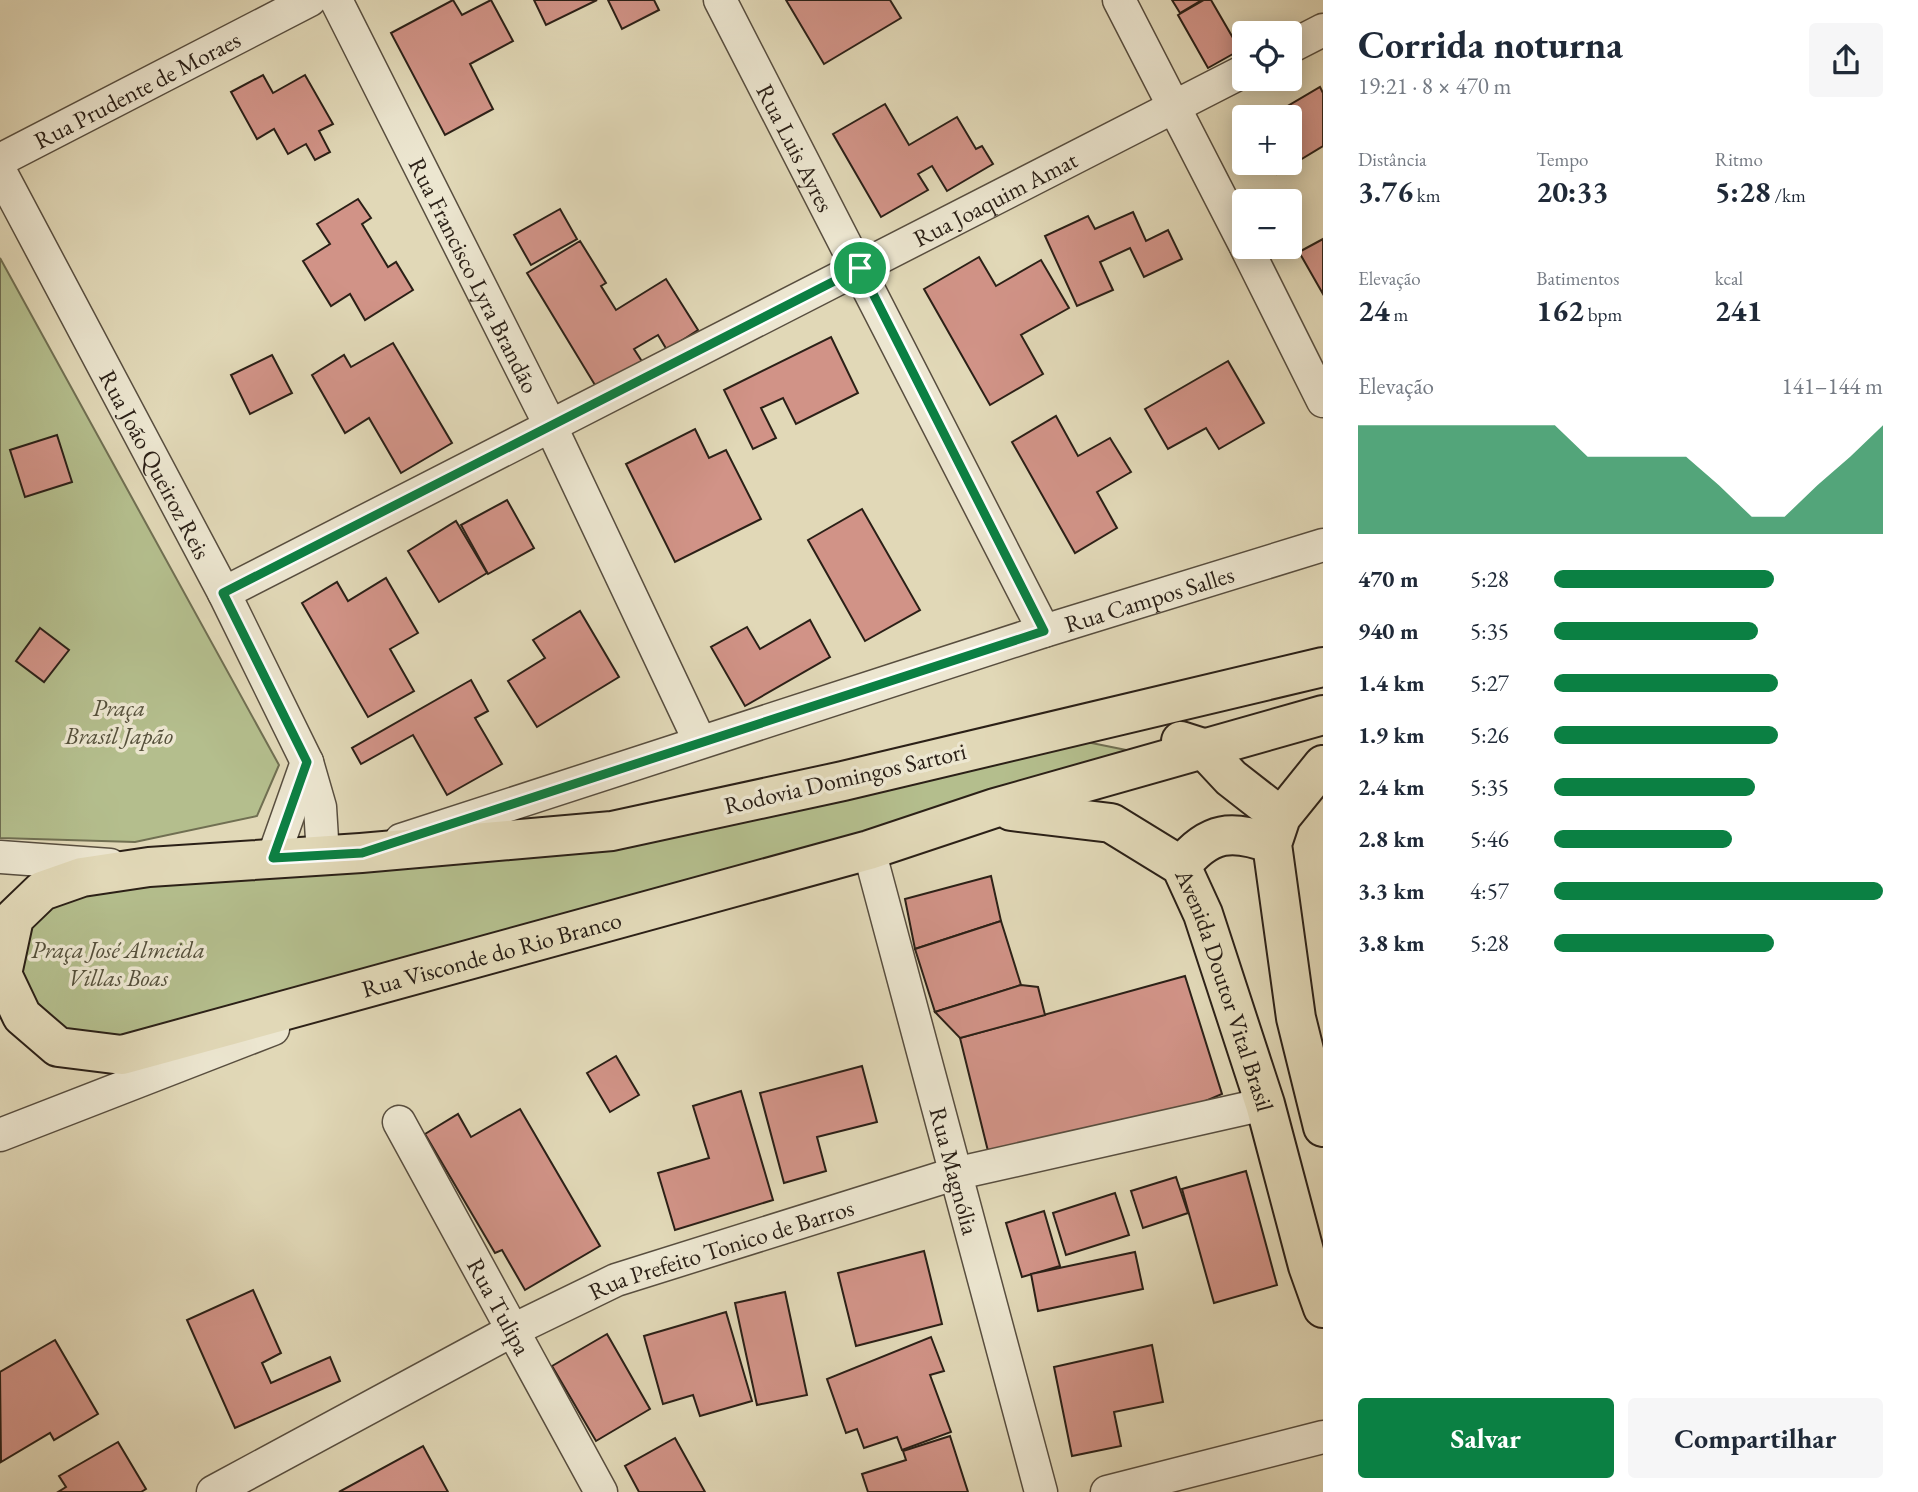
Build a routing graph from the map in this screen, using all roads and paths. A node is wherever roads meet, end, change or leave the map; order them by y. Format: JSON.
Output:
{"nodes":[{"id":1,"x":310,"y":0,"type":"edge"},
{"id":2,"x":336,"y":0,"type":"edge"},
{"id":3,"x":720,"y":0,"type":"edge"},
{"id":4,"x":1119,"y":0,"type":"edge"},
{"id":5,"x":1323,"y":30,"type":"edge"},
{"id":6,"x":1302,"y":41,"type":"edge"},
{"id":7,"x":1232,"y":77,"type":"edge"},
{"id":8,"x":1176,"y":107,"type":"junction"},
{"id":9,"x":0,"y":160,"type":"edge"},
{"id":10,"x":0,"y":171,"type":"edge"},
{"id":11,"x":1232,"y":219,"type":"edge"},
{"id":12,"x":1252,"y":259,"type":"edge"},
{"id":13,"x":860,"y":268,"type":"junction"},
{"id":14,"x":1323,"y":401,"type":"edge"},
{"id":15,"x":551,"y":427,"type":"junction"},
{"id":16,"x":1323,"y":545,"type":"edge"},
{"id":17,"x":223,"y":593,"type":"junction"},
{"id":18,"x":1044,"y":631,"type":"junction"},
{"id":19,"x":1323,"y":667,"type":"edge"},
{"id":20,"x":1323,"y":715,"type":"edge"},
{"id":21,"x":1073,"y":724,"type":"junction"},
{"id":22,"x":700,"y":742,"type":"junction"},
{"id":23,"x":1203,"y":748,"type":"junction"},
{"id":24,"x":307,"y":762,"type":"junction"},
{"id":25,"x":1300,"y":802,"type":"edge"},
{"id":26,"x":995,"y":808,"type":"junction"},
{"id":27,"x":869,"y":850,"type":"junction"},
{"id":28,"x":362,"y":853,"type":"junction"},
{"id":29,"x":323,"y":855,"type":"junction"},
{"id":30,"x":0,"y":857,"type":"edge"},
{"id":31,"x":273,"y":858,"type":"junction"},
{"id":32,"x":1181,"y":866,"type":"junction"},
{"id":33,"x":149,"y":867,"type":"junction"},
{"id":34,"x":387,"y":985,"type":"junction"},
{"id":35,"x":1265,"y":1104,"type":"junction"},
{"id":36,"x":399,"y":1122,"type":"dead end"},
{"id":37,"x":1323,"y":1127,"type":"edge"},
{"id":38,"x":0,"y":1135,"type":"edge"},
{"id":39,"x":954,"y":1174,"type":"junction"},
{"id":40,"x":1323,"y":1308,"type":"edge"},
{"id":41,"x":513,"y":1330,"type":"junction"},
{"id":42,"x":1323,"y":1437,"type":"edge"},
{"id":43,"x":221,"y":1490,"type":"edge"},
{"id":44,"x":601,"y":1492,"type":"edge"},
{"id":45,"x":1041,"y":1492,"type":"edge"},
{"id":46,"x":1107,"y":1492,"type":"edge"}],
"edges":[{"from":1,"to":9,"type":"street","name":"Rua Prudente de Moraes"},
{"from":2,"to":15,"type":"street","name":"Rua Francisco Lyra Brandão"},
{"from":3,"to":13,"type":"street","name":"Rua Luis Ayres"},
{"from":4,"to":8,"type":"street"},
{"from":5,"to":6,"type":"street"},
{"from":7,"to":8,"type":"street","name":"Rua Joaquim Amat"},
{"from":8,"to":11,"type":"street"},
{"from":8,"to":13,"type":"street","name":"Rua Joaquim Amat"},
{"from":10,"to":17,"type":"street","name":"Rua João Queiroz Reis"},
{"from":12,"to":14,"type":"street"},
{"from":13,"to":15,"type":"street","name":"Rua Joaquim Amat"},
{"from":13,"to":18,"type":"street","name":"Rua Luis Ayres"},
{"from":15,"to":17,"type":"street","name":"Rua Joaquim Amat"},
{"from":15,"to":22,"type":"street","name":"Rua Francisco Lyra Brandão"},
{"from":16,"to":18,"type":"street","name":"Rua Campos Salles"},
{"from":17,"to":24,"type":"street","name":"Rua João Queiroz Reis"},
{"from":18,"to":22,"type":"street","name":"Rua Campos Salles"},
{"from":19,"to":21,"type":"main road","name":"Rodovia Domingos Sartori"},
{"from":20,"to":23,"type":"main road","name":"Rua Visconde do Rio Branco"},
{"from":21,"to":23,"type":"main road"},
{"from":21,"to":28,"type":"main road","name":"Rodovia Domingos Sartori"},
{"from":22,"to":28,"type":"street","name":"Rua Campos Salles"},
{"from":23,"to":25,"type":"main road"},
{"from":23,"to":26,"type":"main road","name":"Rua Visconde do Rio Branco"},
{"from":24,"to":29,"type":"street","name":"Rua João Queiroz Reis"},
{"from":24,"to":31,"type":"street"},
{"from":25,"to":32,"type":"main road"},
{"from":25,"to":37,"type":"main road"},
{"from":26,"to":27,"type":"main road","name":"Rua Visconde do Rio Branco"},
{"from":26,"to":32,"type":"main road","name":"Avenida Doutor Vital Brasil"},
{"from":27,"to":34,"type":"main road","name":"Rua Visconde do Rio Branco"},
{"from":27,"to":39,"type":"street","name":"Rua Magnólia"},
{"from":28,"to":29,"type":"main road","name":"Rua Campos Salles"},
{"from":29,"to":31,"type":"main road","name":"Rua Campos Salles"},
{"from":30,"to":33,"type":"street","name":"Rua Campos Salles"},
{"from":31,"to":33,"type":"main road","name":"Rua Campos Salles"},
{"from":32,"to":35,"type":"main road","name":"Avenida Doutor Vital Brasil"},
{"from":33,"to":34,"type":"main road"},
{"from":34,"to":38,"type":"street","name":"Rua Visconde do Rio Branco"},
{"from":35,"to":39,"type":"street","name":"Rua Prefeito Tonico de Barros"},
{"from":35,"to":40,"type":"main road","name":"Avenida Doutor Vital Brasil"},
{"from":36,"to":41,"type":"street","name":"Rua Tulipa"},
{"from":39,"to":41,"type":"street","name":"Rua Prefeito Tonico de Barros"},
{"from":39,"to":45,"type":"street","name":"Rua Magnólia"},
{"from":41,"to":43,"type":"street","name":"Rua Prefeito Tonico de Barros"},
{"from":41,"to":44,"type":"street","name":"Rua Tulipa"},
{"from":42,"to":46,"type":"street"}]}
